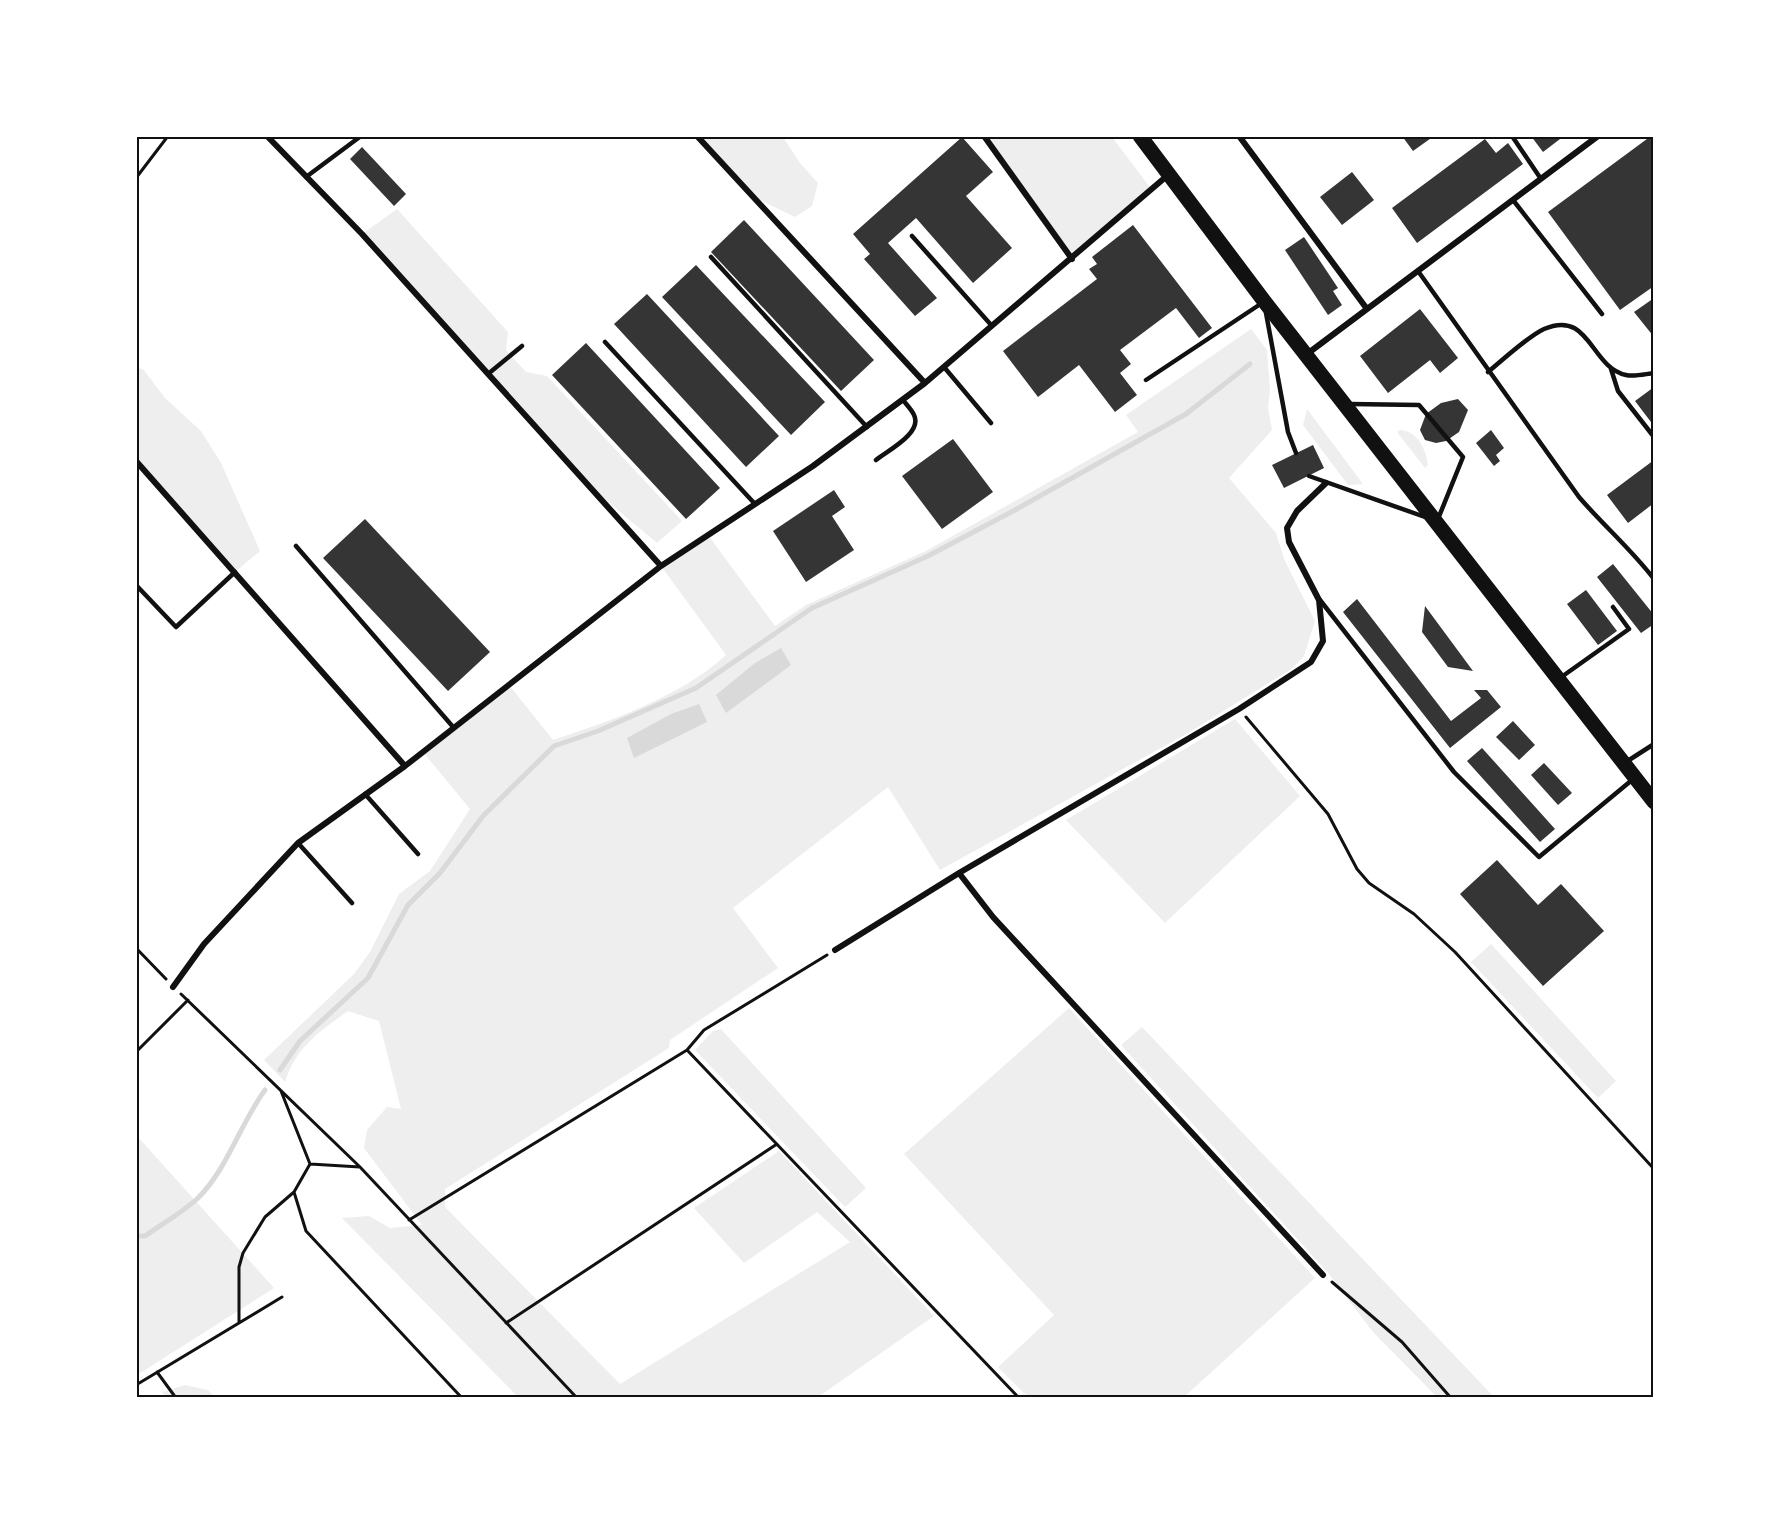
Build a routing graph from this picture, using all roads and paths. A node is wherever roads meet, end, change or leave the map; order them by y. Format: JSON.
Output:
{"nodes":[{"id":1,"x":168,"y":136,"type":"edge"},
{"id":2,"x":267,"y":136,"type":"edge"},
{"id":3,"x":361,"y":136,"type":"edge"},
{"id":4,"x":697,"y":136,"type":"edge"},
{"id":5,"x":984,"y":136,"type":"edge"},
{"id":6,"x":1140,"y":136,"type":"edge"},
{"id":7,"x":1239,"y":136,"type":"edge"},
{"id":8,"x":1512,"y":136,"type":"edge"},
{"id":9,"x":1598,"y":136,"type":"edge"},
{"id":10,"x":1169,"y":174,"type":"junction"},
{"id":11,"x":306,"y":177,"type":"junction"},
{"id":12,"x":136,"y":178,"type":"edge"},
{"id":13,"x":1541,"y":179,"type":"junction"},
{"id":14,"x":1513,"y":200,"type":"junction"},
{"id":15,"x":912,"y":236,"type":"dead end"},
{"id":16,"x":711,"y":257,"type":"dead end"},
{"id":17,"x":1072,"y":259,"type":"junction"},
{"id":18,"x":1418,"y":271,"type":"junction"},
{"id":19,"x":1264,"y":301,"type":"junction"},
{"id":20,"x":1367,"y":309,"type":"junction"},
{"id":21,"x":1602,"y":314,"type":"dead end"},
{"id":22,"x":993,"y":327,"type":"junction"},
{"id":23,"x":605,"y":342,"type":"dead end"},
{"id":24,"x":522,"y":346,"type":"dead end"},
{"id":25,"x":1307,"y":354,"type":"junction"},
{"id":26,"x":944,"y":368,"type":"junction"},
{"id":27,"x":1611,"y":369,"type":"junction"},
{"id":28,"x":1488,"y":372,"type":"junction"},
{"id":29,"x":1653,"y":373,"type":"edge"},
{"id":30,"x":488,"y":374,"type":"junction"},
{"id":31,"x":1146,"y":381,"type":"dead end"},
{"id":32,"x":925,"y":383,"type":"junction"},
{"id":33,"x":903,"y":399,"type":"junction"},
{"id":34,"x":1344,"y":404,"type":"junction"},
{"id":35,"x":991,"y":423,"type":"dead end"},
{"id":36,"x":867,"y":427,"type":"junction"},
{"id":37,"x":1653,"y":437,"type":"edge"},
{"id":38,"x":1296,"y":453,"type":"dead end"},
{"id":39,"x":876,"y":460,"type":"dead end"},
{"id":40,"x":136,"y":461,"type":"edge"},
{"id":41,"x":1309,"y":476,"type":"dead end"},
{"id":42,"x":1326,"y":483,"type":"junction"},
{"id":43,"x":755,"y":504,"type":"junction"},
{"id":44,"x":1437,"y":521,"type":"junction"},
{"id":45,"x":296,"y":546,"type":"dead end"},
{"id":46,"x":661,"y":566,"type":"junction"},
{"id":47,"x":235,"y":572,"type":"junction"},
{"id":48,"x":1653,"y":579,"type":"edge"},
{"id":49,"x":136,"y":585,"type":"edge"},
{"id":50,"x":1319,"y":600,"type":"junction"},
{"id":51,"x":1613,"y":608,"type":"dead end"},
{"id":52,"x":1558,"y":680,"type":"junction"},
{"id":53,"x":1239,"y":709,"type":"junction"},
{"id":54,"x":454,"y":728,"type":"junction"},
{"id":55,"x":1653,"y":744,"type":"edge"},
{"id":56,"x":1623,"y":764,"type":"junction"},
{"id":57,"x":405,"y":766,"type":"junction"},
{"id":58,"x":1634,"y":778,"type":"junction"},
{"id":59,"x":365,"y":794,"type":"junction"},
{"id":60,"x":1653,"y":802,"type":"edge"},
{"id":61,"x":298,"y":843,"type":"junction"},
{"id":62,"x":418,"y":854,"type":"dead end"},
{"id":63,"x":959,"y":873,"type":"junction"},
{"id":64,"x":352,"y":903,"type":"dead end"},
{"id":65,"x":136,"y":948,"type":"edge"},
{"id":66,"x":834,"y":950,"type":"joint"},
{"id":67,"x":172,"y":987,"type":"junction"},
{"id":68,"x":188,"y":1000,"type":"junction"},
{"id":69,"x":687,"y":1050,"type":"junction"},
{"id":70,"x":136,"y":1052,"type":"edge"},
{"id":71,"x":279,"y":1088,"type":"junction"},
{"id":72,"x":777,"y":1144,"type":"junction"},
{"id":73,"x":310,"y":1164,"type":"junction"},
{"id":74,"x":360,"y":1167,"type":"junction"},
{"id":75,"x":1653,"y":1169,"type":"edge"},
{"id":76,"x":294,"y":1192,"type":"junction"},
{"id":77,"x":409,"y":1220,"type":"junction"},
{"id":78,"x":1323,"y":1275,"type":"joint"},
{"id":79,"x":282,"y":1297,"type":"dead end"},
{"id":80,"x":239,"y":1322,"type":"junction"},
{"id":81,"x":506,"y":1323,"type":"junction"},
{"id":82,"x":157,"y":1372,"type":"junction"},
{"id":83,"x":136,"y":1385,"type":"edge"},
{"id":84,"x":176,"y":1398,"type":"edge"},
{"id":85,"x":462,"y":1398,"type":"edge"},
{"id":86,"x":577,"y":1398,"type":"edge"},
{"id":87,"x":1019,"y":1398,"type":"edge"},
{"id":88,"x":1450,"y":1398,"type":"edge"}],
"edges":[{"from":1,"to":12,"type":"path"},
{"from":2,"to":11,"type":"street"},
{"from":3,"to":11,"type":"lane"},
{"from":4,"to":32,"type":"street"},
{"from":5,"to":17,"type":"street"},
{"from":6,"to":10,"type":"highway"},
{"from":7,"to":20,"type":"street"},
{"from":8,"to":13,"type":"lane"},
{"from":9,"to":13,"type":"street"},
{"from":10,"to":17,"type":"street"},
{"from":10,"to":19,"type":"highway"},
{"from":11,"to":30,"type":"street"},
{"from":13,"to":14,"type":"street"},
{"from":14,"to":18,"type":"street"},
{"from":14,"to":21,"type":"lane"},
{"from":15,"to":22,"type":"lane"},
{"from":16,"to":36,"type":"lane"},
{"from":17,"to":22,"type":"street"},
{"from":18,"to":20,"type":"street"},
{"from":18,"to":28,"type":"lane"},
{"from":19,"to":25,"type":"highway"},
{"from":19,"to":31,"type":"lane"},
{"from":19,"to":38,"type":"lane"},
{"from":20,"to":25,"type":"street"},
{"from":22,"to":26,"type":"street"},
{"from":23,"to":43,"type":"lane"},
{"from":24,"to":30,"type":"lane"},
{"from":25,"to":34,"type":"highway"},
{"from":26,"to":32,"type":"street"},
{"from":26,"to":35,"type":"lane"},
{"from":27,"to":28,"type":"lane"},
{"from":27,"to":29,"type":"lane"},
{"from":27,"to":37,"type":"lane"},
{"from":28,"to":48,"type":"lane"},
{"from":30,"to":46,"type":"street"},
{"from":32,"to":33,"type":"street"},
{"from":33,"to":36,"type":"street"},
{"from":33,"to":39,"type":"lane"},
{"from":34,"to":44,"type":"highway"},
{"from":34,"to":44,"type":"lane"},
{"from":36,"to":43,"type":"street"},
{"from":40,"to":47,"type":"street"},
{"from":41,"to":42,"type":"lane"},
{"from":42,"to":44,"type":"lane"},
{"from":42,"to":50,"type":"street"},
{"from":43,"to":46,"type":"street"},
{"from":44,"to":52,"type":"highway"},
{"from":45,"to":54,"type":"lane"},
{"from":46,"to":54,"type":"street"},
{"from":47,"to":49,"type":"lane"},
{"from":47,"to":57,"type":"street"},
{"from":50,"to":53,"type":"street"},
{"from":50,"to":58,"type":"lane"},
{"from":51,"to":52,"type":"lane"},
{"from":52,"to":56,"type":"highway"},
{"from":53,"to":63,"type":"street"},
{"from":53,"to":75,"type":"path"},
{"from":54,"to":57,"type":"street"},
{"from":55,"to":56,"type":"lane"},
{"from":56,"to":58,"type":"highway"},
{"from":57,"to":59,"type":"street"},
{"from":58,"to":60,"type":"highway"},
{"from":59,"to":61,"type":"street"},
{"from":59,"to":62,"type":"lane"},
{"from":61,"to":64,"type":"lane"},
{"from":61,"to":67,"type":"street"},
{"from":63,"to":66,"type":"street"},
{"from":63,"to":78,"type":"street"},
{"from":65,"to":67,"type":"path"},
{"from":66,"to":69,"type":"path"},
{"from":67,"to":68,"type":"path"},
{"from":68,"to":70,"type":"path"},
{"from":68,"to":71,"type":"path"},
{"from":69,"to":72,"type":"path"},
{"from":69,"to":77,"type":"path"},
{"from":71,"to":73,"type":"path"},
{"from":71,"to":74,"type":"path"},
{"from":72,"to":81,"type":"path"},
{"from":72,"to":87,"type":"path"},
{"from":73,"to":74,"type":"path"},
{"from":73,"to":76,"type":"path"},
{"from":74,"to":77,"type":"path"},
{"from":76,"to":80,"type":"path"},
{"from":76,"to":85,"type":"path"},
{"from":77,"to":81,"type":"path"},
{"from":78,"to":88,"type":"path"},
{"from":79,"to":80,"type":"path"},
{"from":80,"to":82,"type":"path"},
{"from":81,"to":86,"type":"path"},
{"from":82,"to":83,"type":"path"},
{"from":82,"to":84,"type":"path"}]}
